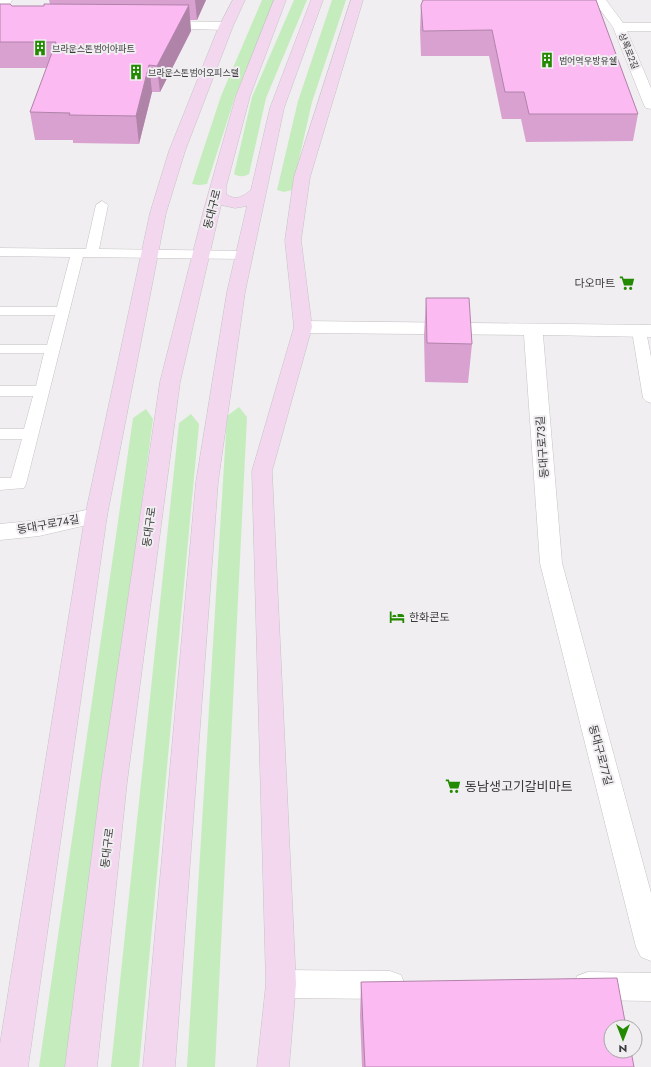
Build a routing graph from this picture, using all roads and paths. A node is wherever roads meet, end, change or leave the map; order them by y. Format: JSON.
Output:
{"nodes":[{"id":1,"x":6,"y":0,"type":"edge"},
{"id":2,"x":239,"y":0,"type":"edge"},
{"id":3,"x":280,"y":0,"type":"edge"},
{"id":4,"x":316,"y":0,"type":"edge"},
{"id":5,"x":357,"y":0,"type":"edge"},
{"id":6,"x":599,"y":0,"type":"edge"},
{"id":7,"x":0,"y":12,"type":"edge"},
{"id":8,"x":150,"y":25,"type":"edge"},
{"id":9,"x":226,"y":26,"type":"junction"},
{"id":10,"x":619,"y":27,"type":"junction"},
{"id":11,"x":651,"y":27,"type":"edge"},
{"id":12,"x":651,"y":106,"type":"edge"},
{"id":13,"x":218,"y":186,"type":"junction"},
{"id":14,"x":260,"y":189,"type":"junction"},
{"id":15,"x":102,"y":205,"type":"dead end"},
{"id":16,"x":0,"y":252,"type":"edge"},
{"id":17,"x":78,"y":252,"type":"junction"},
{"id":18,"x":92,"y":252,"type":"junction"},
{"id":19,"x":150,"y":253,"type":"junction"},
{"id":20,"x":201,"y":254,"type":"junction"},
{"id":21,"x":245,"y":255,"type":"junction"},
{"id":22,"x":0,"y":311,"type":"edge"},
{"id":23,"x":63,"y":311,"type":"junction"},
{"id":24,"x":303,"y":327,"type":"junction"},
{"id":25,"x":533,"y":330,"type":"junction"},
{"id":26,"x":645,"y":331,"type":"edge"},
{"id":27,"x":0,"y":349,"type":"edge"},
{"id":28,"x":53,"y":349,"type":"junction"},
{"id":29,"x":0,"y":391,"type":"edge"},
{"id":30,"x":42,"y":391,"type":"junction"},
{"id":31,"x":651,"y":398,"type":"edge"},
{"id":32,"x":0,"y":434,"type":"edge"},
{"id":33,"x":30,"y":434,"type":"junction"},
{"id":34,"x":0,"y":484,"type":"edge"},
{"id":35,"x":96,"y":516,"type":"junction"},
{"id":36,"x":0,"y":532,"type":"edge"},
{"id":37,"x":551,"y":563,"type":"joint"},
{"id":38,"x":651,"y":947,"type":"edge"},
{"id":39,"x":281,"y":984,"type":"junction"},
{"id":40,"x":415,"y":985,"type":"edge"},
{"id":41,"x":564,"y":986,"type":"edge"},
{"id":42,"x":651,"y":987,"type":"edge"},
{"id":43,"x":12,"y":1067,"type":"edge"},
{"id":44,"x":81,"y":1067,"type":"edge"},
{"id":45,"x":160,"y":1067,"type":"edge"},
{"id":46,"x":273,"y":1067,"type":"edge"}],
"edges":[{"from":1,"to":7,"type":"street"},
{"from":2,"to":9,"type":"main road"},
{"from":3,"to":13,"type":"main road","name":"동대구로"},
{"from":4,"to":14,"type":"main road"},
{"from":5,"to":24,"type":"main road"},
{"from":6,"to":10,"type":"street","name":"상록로2길"},
{"from":8,"to":9,"type":"street"},
{"from":9,"to":19,"type":"main road"},
{"from":10,"to":11,"type":"street"},
{"from":10,"to":12,"type":"street","name":"상록로2길"},
{"from":13,"to":14,"type":"main road"},
{"from":13,"to":20,"type":"main road","name":"동대구로"},
{"from":14,"to":21,"type":"main road"},
{"from":15,"to":18,"type":"lane"},
{"from":16,"to":17,"type":"lane"},
{"from":17,"to":18,"type":"lane"},
{"from":17,"to":23,"type":"lane"},
{"from":18,"to":19,"type":"lane"},
{"from":19,"to":20,"type":"lane"},
{"from":19,"to":35,"type":"main road"},
{"from":20,"to":21,"type":"lane"},
{"from":20,"to":44,"type":"main road","name":"동대구로"},
{"from":21,"to":45,"type":"main road"},
{"from":22,"to":23,"type":"lane"},
{"from":23,"to":28,"type":"lane"},
{"from":24,"to":25,"type":"street"},
{"from":24,"to":39,"type":"main road"},
{"from":25,"to":26,"type":"street"},
{"from":25,"to":37,"type":"street","name":"동대구로73길"},
{"from":26,"to":31,"type":"lane"},
{"from":27,"to":28,"type":"lane"},
{"from":28,"to":30,"type":"lane"},
{"from":29,"to":30,"type":"lane"},
{"from":30,"to":33,"type":"lane"},
{"from":32,"to":33,"type":"lane"},
{"from":33,"to":34,"type":"lane"},
{"from":35,"to":36,"type":"street","name":"동대구로74길"},
{"from":35,"to":43,"type":"main road"},
{"from":37,"to":38,"type":"street","name":"동대구로77길"},
{"from":39,"to":40,"type":"street"},
{"from":39,"to":46,"type":"main road"},
{"from":41,"to":42,"type":"street"}]}
